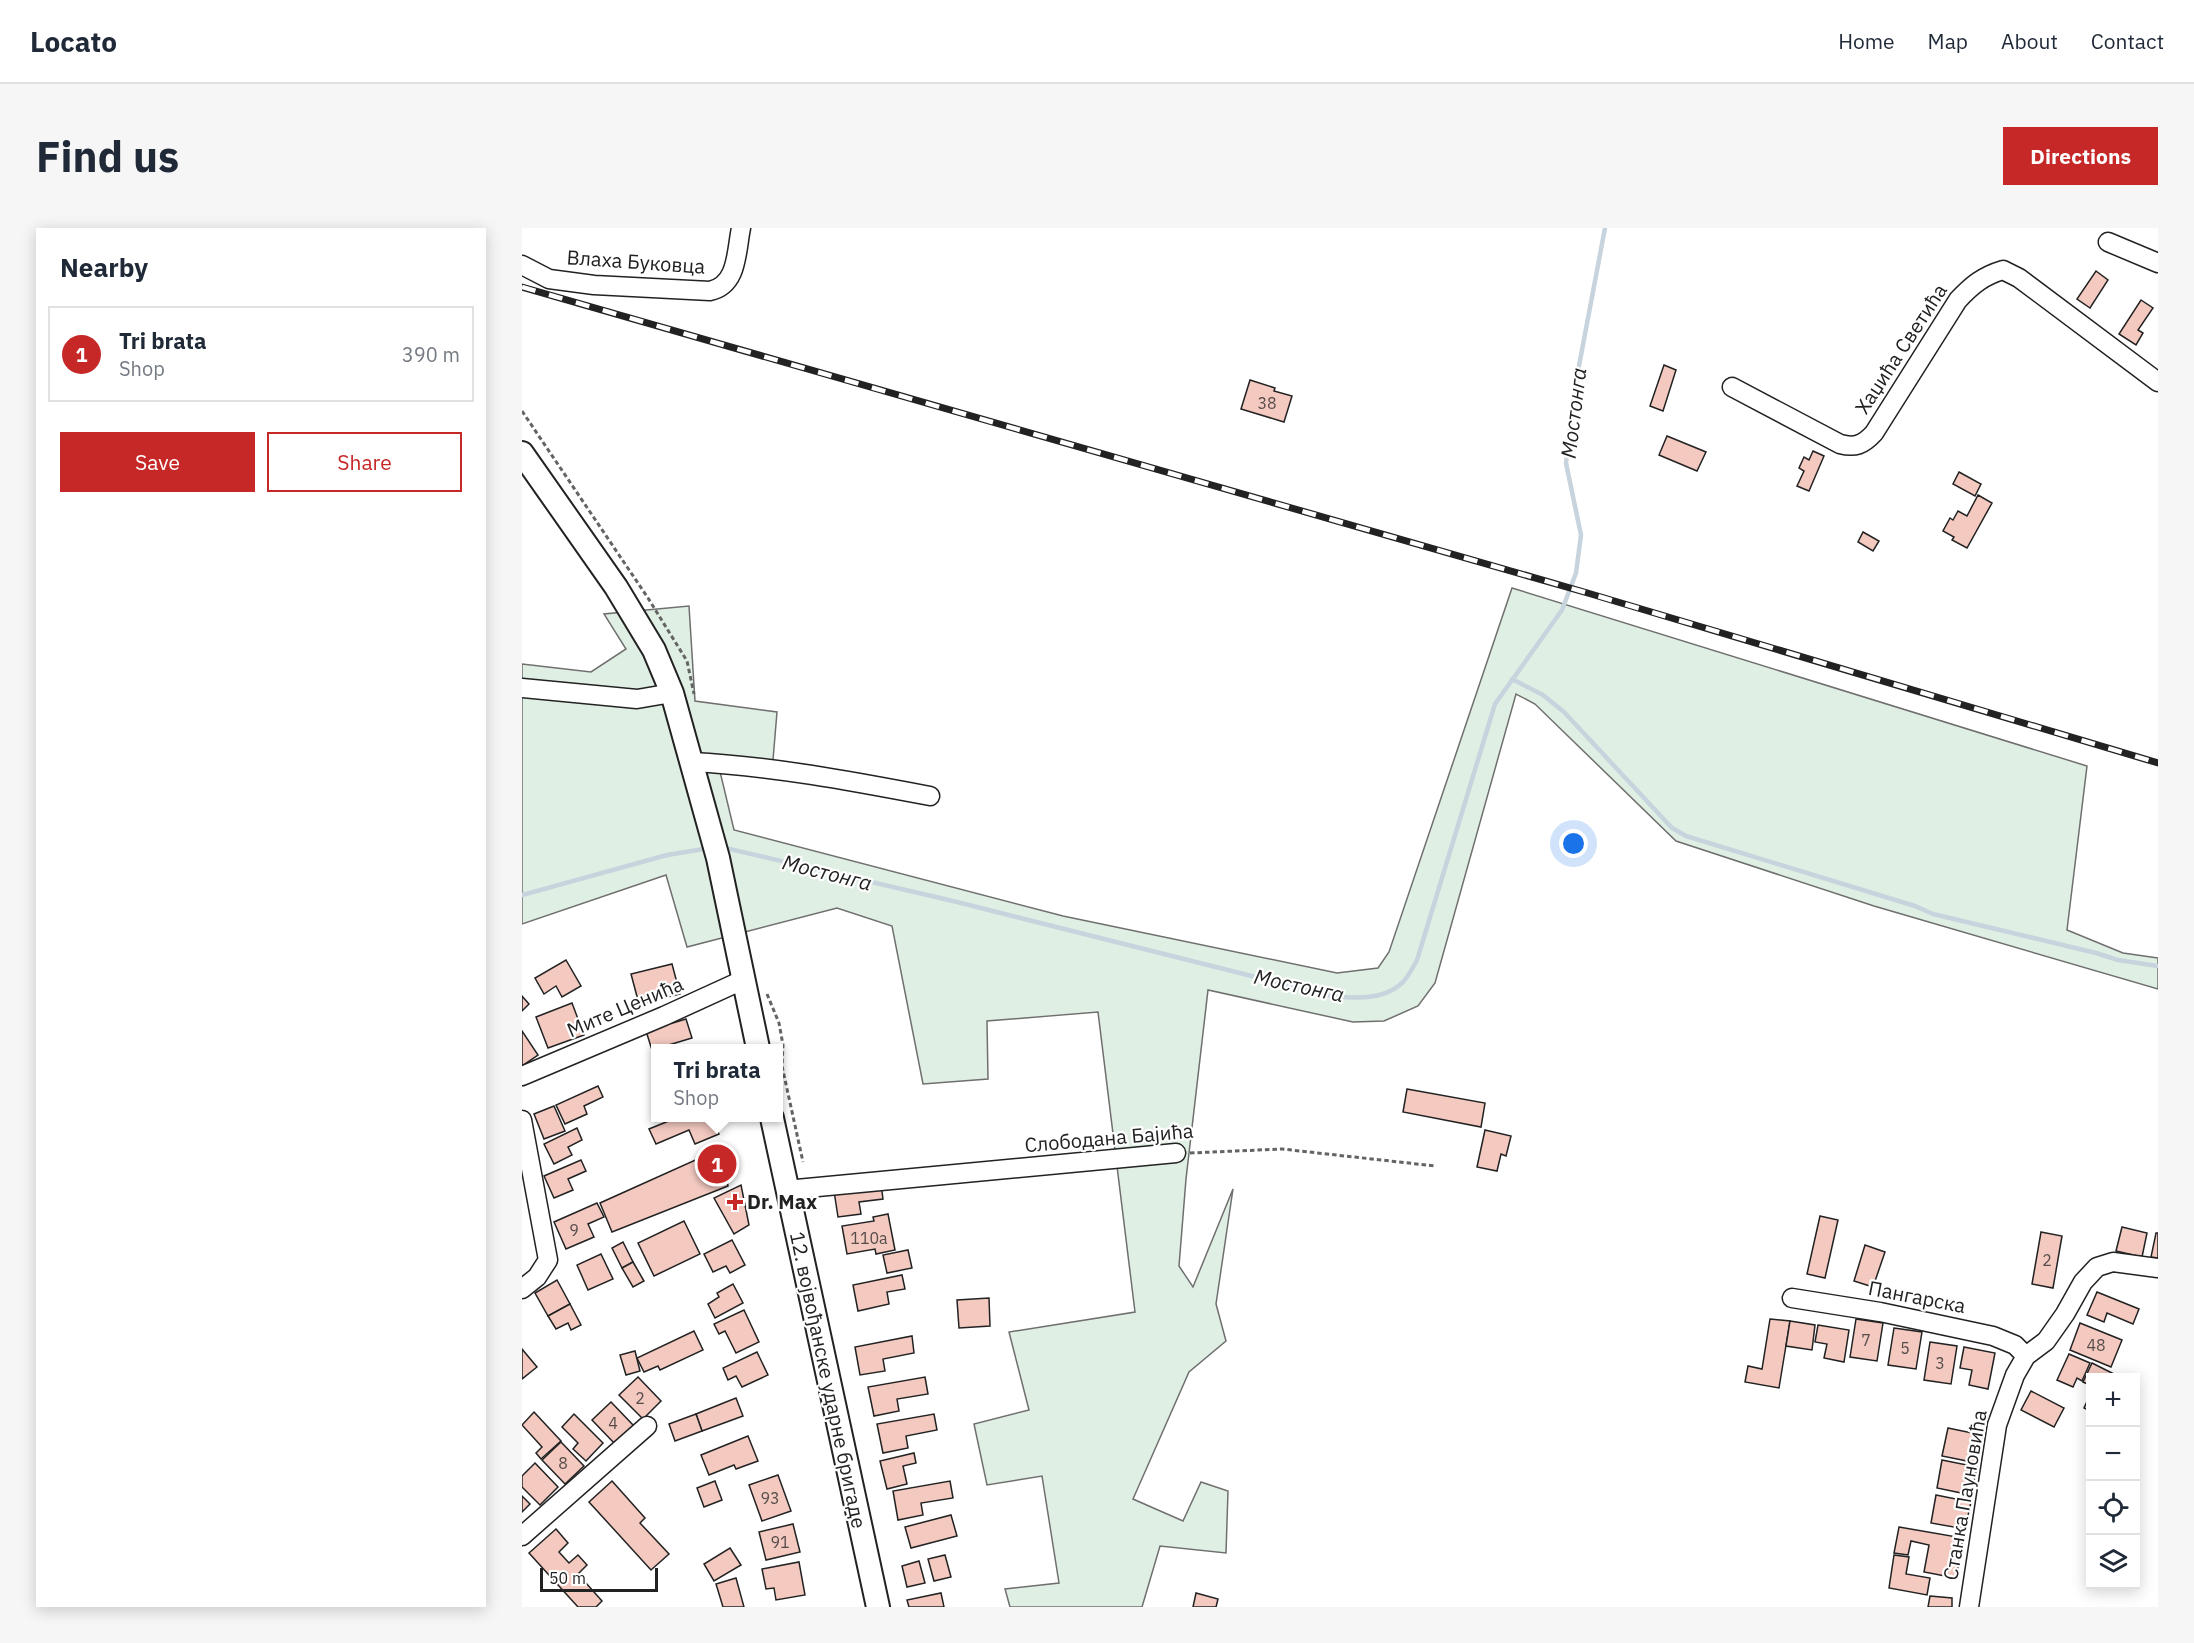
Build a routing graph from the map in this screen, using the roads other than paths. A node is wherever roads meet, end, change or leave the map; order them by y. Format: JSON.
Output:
{"nodes":[{"id":1,"x":741,"y":228,"type":"edge"},
{"id":2,"x":2108,"y":242,"type":"dead end"},
{"id":3,"x":2158,"y":263,"type":"edge"},
{"id":4,"x":522,"y":265,"type":"edge"},
{"id":5,"x":2158,"y":382,"type":"edge"},
{"id":6,"x":1732,"y":387,"type":"dead end"},
{"id":7,"x":522,"y":453,"type":"edge"},
{"id":8,"x":522,"y":688,"type":"edge"},
{"id":9,"x":672,"y":693,"type":"junction"},
{"id":10,"x":692,"y":762,"type":"junction"},
{"id":11,"x":930,"y":796,"type":"dead end"},
{"id":12,"x":745,"y":979,"type":"junction"},
{"id":13,"x":758,"y":1044,"type":"edge"},
{"id":14,"x":522,"y":1076,"type":"edge"},
{"id":15,"x":522,"y":1120,"type":"edge"},
{"id":16,"x":773,"y":1122,"type":"edge"},
{"id":17,"x":1176,"y":1153,"type":"road end"},
{"id":18,"x":786,"y":1190,"type":"junction"},
{"id":19,"x":2158,"y":1268,"type":"edge"},
{"id":20,"x":522,"y":1289,"type":"edge"},
{"id":21,"x":1792,"y":1298,"type":"dead end"},
{"id":22,"x":2026,"y":1356,"type":"junction"},
{"id":23,"x":647,"y":1426,"type":"dead end"},
{"id":24,"x":522,"y":1536,"type":"edge"},
{"id":25,"x":878,"y":1607,"type":"edge"},
{"id":26,"x":1969,"y":1607,"type":"edge"}],
"edges":[{"from":1,"to":4,"type":"street","name":"Влаха Буковца"},
{"from":2,"to":3,"type":"street"},
{"from":5,"to":6,"type":"street","name":"Хаџића Светића"},
{"from":7,"to":9,"type":"main road"},
{"from":8,"to":9,"type":"street"},
{"from":9,"to":10,"type":"main road"},
{"from":10,"to":11,"type":"street"},
{"from":10,"to":12,"type":"main road"},
{"from":12,"to":13,"type":"main road"},
{"from":12,"to":14,"type":"street","name":"Мите Ценића"},
{"from":15,"to":20,"type":"street"},
{"from":16,"to":18,"type":"main road","name":"12. војвођанске ударне бригаде"},
{"from":17,"to":18,"type":"street","name":"Слободана Бајића"},
{"from":18,"to":25,"type":"main road","name":"12. војвођанске ударне бригаде"},
{"from":19,"to":22,"type":"street","name":"Станка Пауновића"},
{"from":21,"to":22,"type":"street","name":"Пангарска"},
{"from":22,"to":26,"type":"street","name":"Станка Пауновића"},
{"from":23,"to":24,"type":"street"}]}
